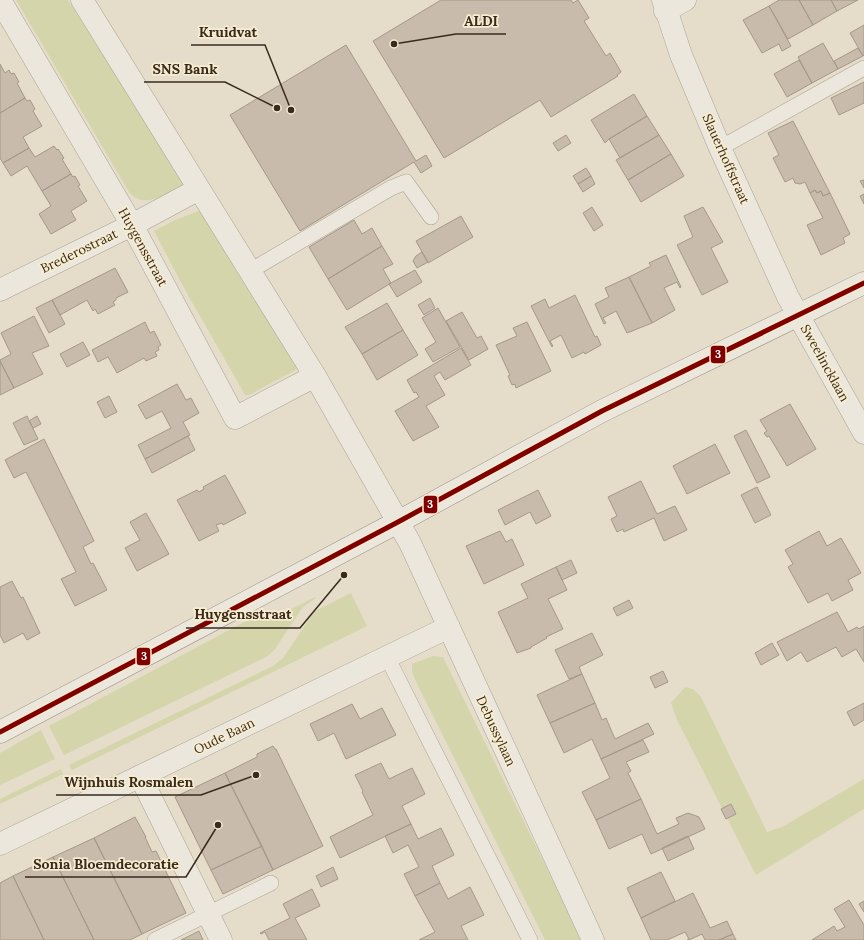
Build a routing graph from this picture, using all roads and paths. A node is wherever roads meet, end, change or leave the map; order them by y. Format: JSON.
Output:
{"nodes":[{"id":1,"x":0,"y":0,"type":"edge"},
{"id":2,"x":82,"y":0,"type":"edge"},
{"id":3,"x":685,"y":0,"type":"edge"},
{"id":4,"x":664,"y":5,"type":"edge"},
{"id":5,"x":864,"y":68,"type":"edge"},
{"id":6,"x":720,"y":148,"type":"junction"},
{"id":7,"x":199,"y":189,"type":"junction"},
{"id":8,"x":431,"y":217,"type":"dead end"},
{"id":9,"x":132,"y":225,"type":"junction"},
{"id":10,"x":250,"y":271,"type":"junction"},
{"id":11,"x":864,"y":283,"type":"edge"},
{"id":12,"x":0,"y":290,"type":"edge"},
{"id":13,"x":798,"y":315,"type":"junction"},
{"id":14,"x":315,"y":376,"type":"junction"},
{"id":15,"x":864,"y":433,"type":"edge"},
{"id":16,"x":398,"y":522,"type":"junction"},
{"id":17,"x":449,"y":628,"type":"junction"},
{"id":18,"x":387,"y":657,"type":"junction"},
{"id":19,"x":0,"y":732,"type":"edge"},
{"id":20,"x":140,"y":776,"type":"junction"},
{"id":21,"x":0,"y":844,"type":"edge"},
{"id":22,"x":271,"y":883,"type":"dead end"},
{"id":23,"x":209,"y":914,"type":"junction"},
{"id":24,"x":155,"y":940,"type":"edge"},
{"id":25,"x":222,"y":940,"type":"edge"},
{"id":26,"x":530,"y":940,"type":"edge"},
{"id":27,"x":593,"y":940,"type":"edge"}],
"edges":[{"from":1,"to":9,"type":"street","name":"Huygensstraat"},
{"from":2,"to":7,"type":"street"},
{"from":3,"to":4,"type":"street"},
{"from":4,"to":6,"type":"street","name":"Slauerhoffstraat"},
{"from":5,"to":6,"type":"lane"},
{"from":6,"to":13,"type":"street","name":"Slauerhoffstraat"},
{"from":7,"to":9,"type":"street","name":"Brederostraat"},
{"from":7,"to":10,"type":"street"},
{"from":8,"to":10,"type":"lane"},
{"from":9,"to":12,"type":"street","name":"Brederostraat"},
{"from":9,"to":14,"type":"street","name":"Huygensstraat"},
{"from":10,"to":14,"type":"street"},
{"from":11,"to":13,"type":"street"},
{"from":13,"to":15,"type":"street","name":"Sweelincklaan"},
{"from":13,"to":16,"type":"street"},
{"from":14,"to":16,"type":"street"},
{"from":16,"to":17,"type":"street","name":"Debussylaan"},
{"from":16,"to":19,"type":"street"},
{"from":17,"to":18,"type":"street","name":"Oude Baan"},
{"from":17,"to":27,"type":"street","name":"Debussylaan"},
{"from":18,"to":20,"type":"street","name":"Oude Baan"},
{"from":18,"to":26,"type":"lane"},
{"from":20,"to":21,"type":"street","name":"Oude Baan"},
{"from":20,"to":23,"type":"street"},
{"from":22,"to":23,"type":"lane"},
{"from":23,"to":24,"type":"lane"},
{"from":23,"to":25,"type":"street"}]}
